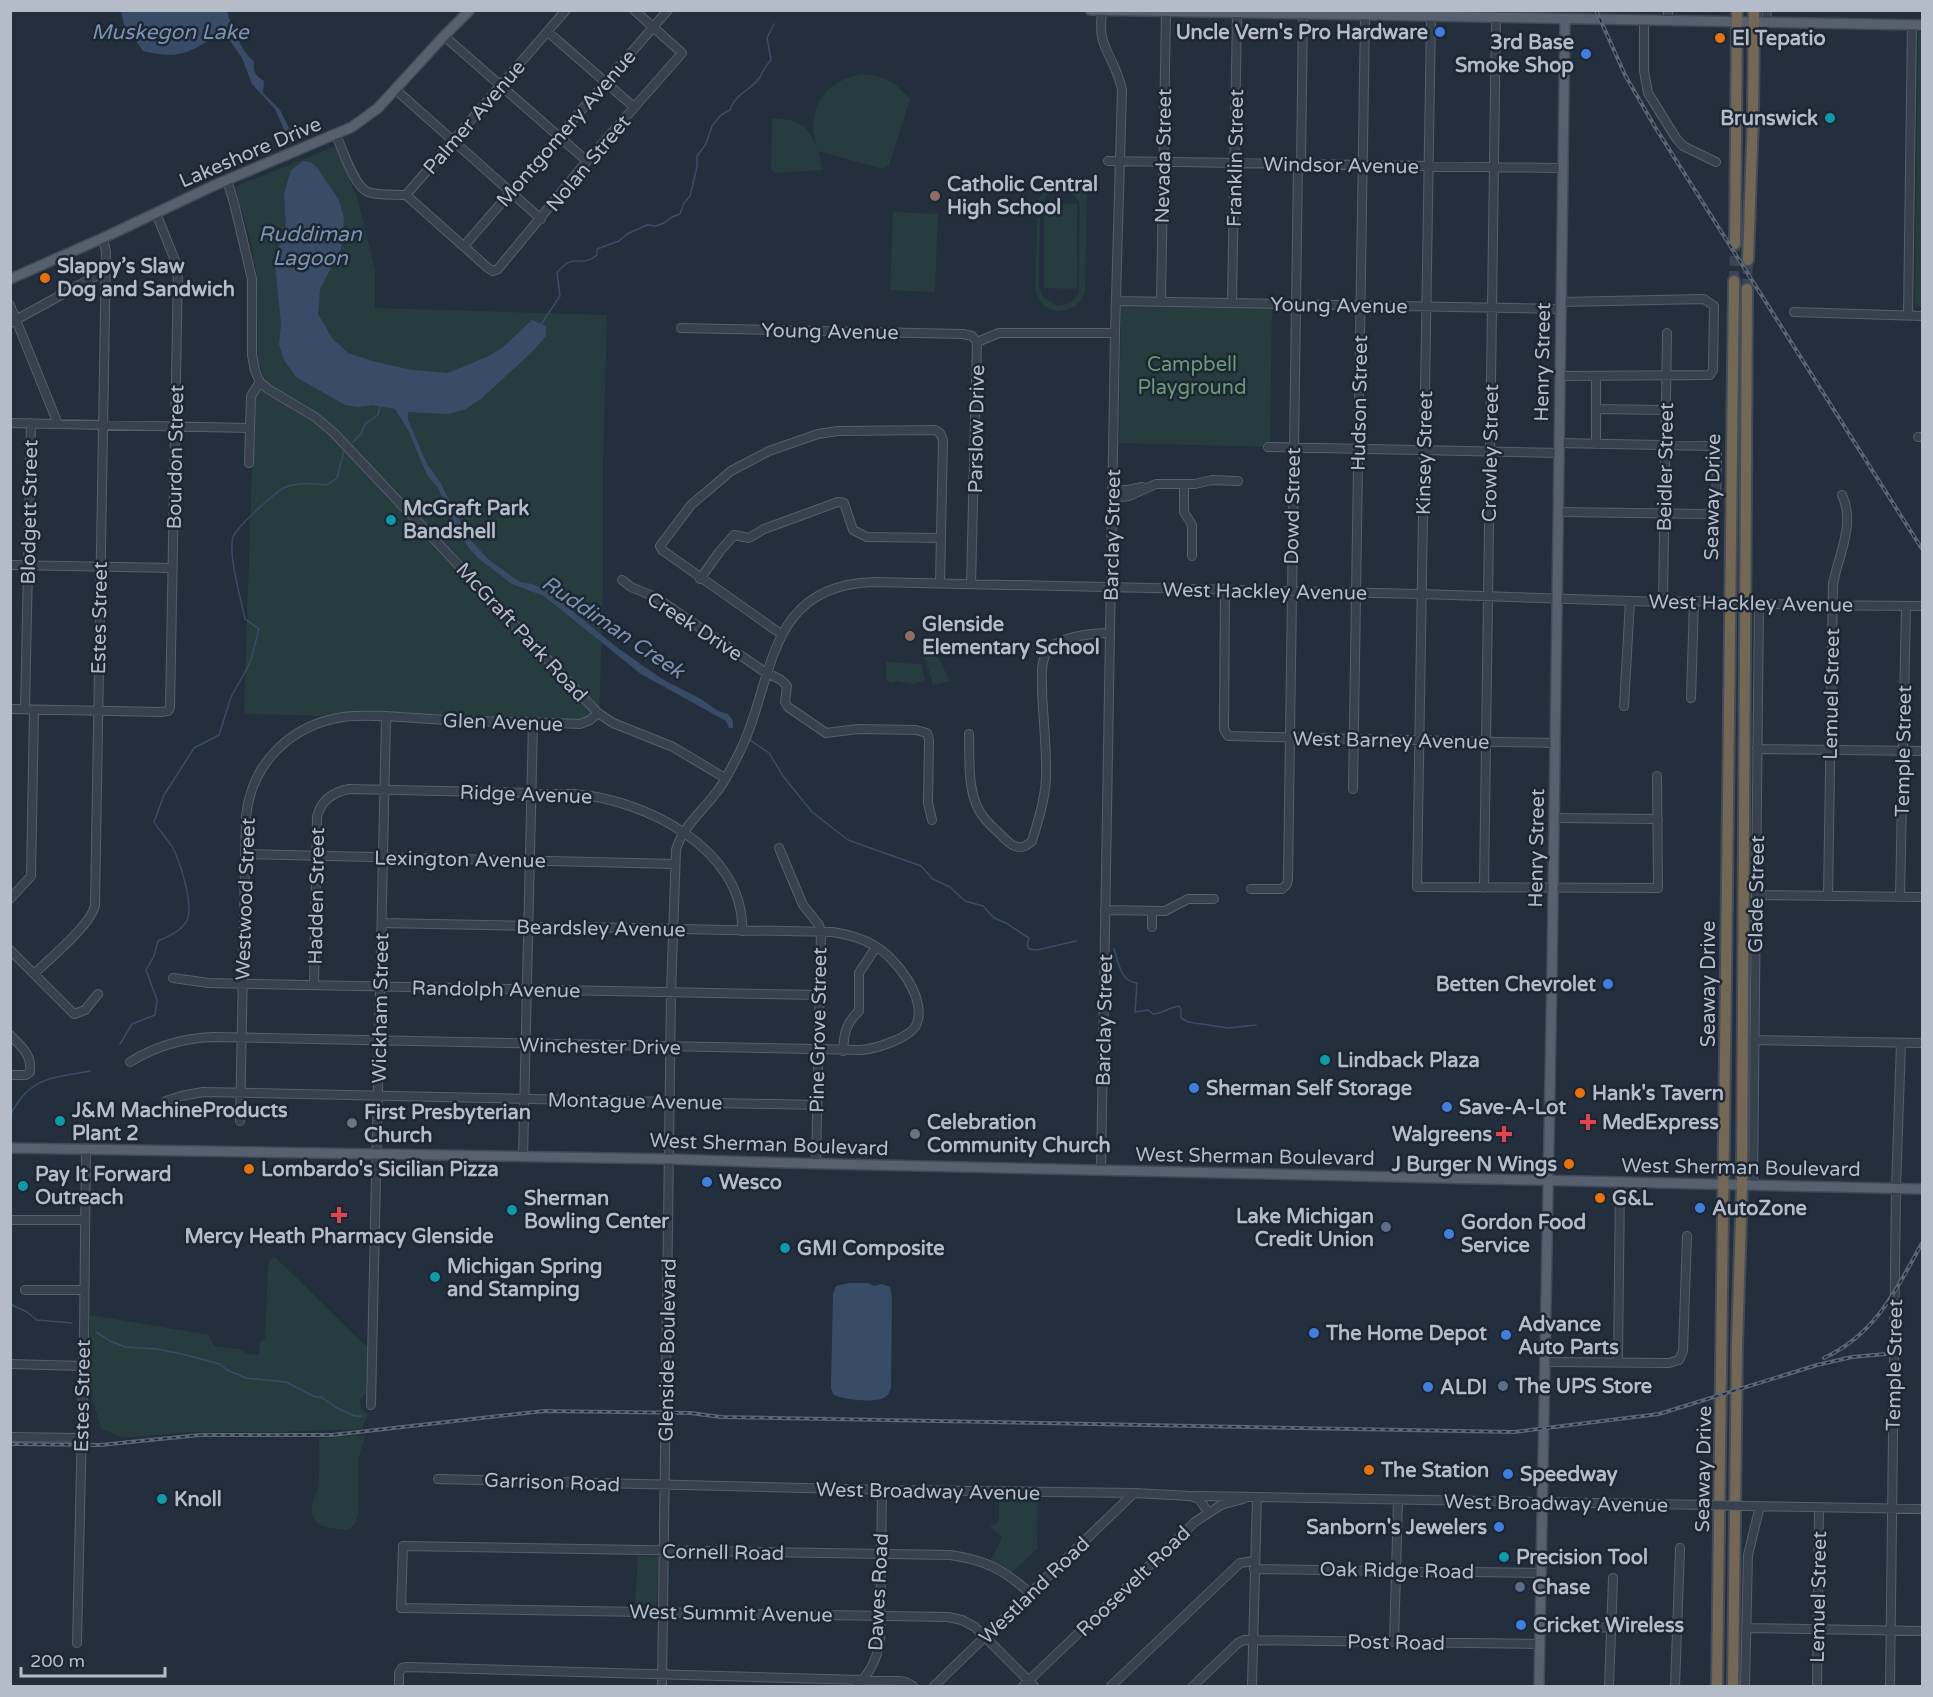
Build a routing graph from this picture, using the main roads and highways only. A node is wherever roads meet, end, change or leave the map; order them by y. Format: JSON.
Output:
{"nodes":[{"id":1,"x":470,"y":10,"type":"edge"},
{"id":2,"x":1090,"y":10,"type":"edge"},
{"id":3,"x":1737,"y":10,"type":"edge"},
{"id":4,"x":1102,"y":11,"type":"edge"},
{"id":5,"x":1754,"y":11,"type":"edge"},
{"id":6,"x":1166,"y":12,"type":"edge"},
{"id":7,"x":1222,"y":12,"type":"edge"},
{"id":8,"x":1342,"y":13,"type":"edge"},
{"id":9,"x":1465,"y":14,"type":"edge"},
{"id":10,"x":1565,"y":15,"type":"edge"},
{"id":11,"x":1737,"y":22,"type":"junction"},
{"id":12,"x":1754,"y":23,"type":"junction"},
{"id":13,"x":1923,"y":25,"type":"edge"},
{"id":14,"x":1737,"y":34,"type":"junction"},
{"id":15,"x":1753,"y":116,"type":"junction"},
{"id":16,"x":1735,"y":244,"type":"tunnel mouth"},
{"id":17,"x":1748,"y":260,"type":"tunnel mouth"},
{"id":18,"x":10,"y":279,"type":"edge"},
{"id":19,"x":1734,"y":281,"type":"tunnel mouth"},
{"id":20,"x":1747,"y":289,"type":"tunnel mouth"},
{"id":21,"x":1731,"y":500,"type":"junction"},
{"id":22,"x":1745,"y":597,"type":"junction"},
{"id":23,"x":1729,"y":614,"type":"junction"},
{"id":24,"x":1745,"y":695,"type":"junction"},
{"id":25,"x":1725,"y":1083,"type":"junction"},
{"id":26,"x":10,"y":1148,"type":"edge"},
{"id":27,"x":1549,"y":1180,"type":"junction"},
{"id":28,"x":1741,"y":1182,"type":"junction"},
{"id":29,"x":1724,"y":1184,"type":"junction"},
{"id":30,"x":1923,"y":1189,"type":"edge"},
{"id":31,"x":1724,"y":1196,"type":"junction"},
{"id":32,"x":1739,"y":1283,"type":"junction"},
{"id":33,"x":1718,"y":1646,"type":"junction"},
{"id":34,"x":1539,"y":1686,"type":"edge"},
{"id":35,"x":1717,"y":1686,"type":"edge"},
{"id":36,"x":1731,"y":1686,"type":"edge"}],
"edges":[{"from":1,"to":18,"type":"main road","name":"Lakeshore Drive"},
{"from":2,"to":4,"type":"main road"},
{"from":3,"to":11,"type":"highway"},
{"from":4,"to":6,"type":"main road"},
{"from":5,"to":12,"type":"highway"},
{"from":6,"to":7,"type":"main road"},
{"from":7,"to":8,"type":"main road"},
{"from":8,"to":9,"type":"main road"},
{"from":9,"to":10,"type":"main road"},
{"from":10,"to":11,"type":"main road"},
{"from":10,"to":27,"type":"main road","name":"Henry Street"},
{"from":11,"to":12,"type":"main road"},
{"from":11,"to":14,"type":"highway"},
{"from":12,"to":13,"type":"main road"},
{"from":12,"to":15,"type":"highway"},
{"from":14,"to":15,"type":"highway"},
{"from":14,"to":16,"type":"highway"},
{"from":15,"to":17,"type":"highway"},
{"from":19,"to":21,"type":"highway","name":"Seaway Drive"},
{"from":20,"to":22,"type":"highway","name":"Seaway Drive"},
{"from":21,"to":22,"type":"highway"},
{"from":21,"to":23,"type":"highway","name":"Seaway Drive"},
{"from":22,"to":24,"type":"highway","name":"Seaway Drive"},
{"from":23,"to":24,"type":"highway"},
{"from":23,"to":25,"type":"highway","name":"Seaway Drive"},
{"from":24,"to":28,"type":"highway","name":"Seaway Drive"},
{"from":25,"to":28,"type":"highway"},
{"from":25,"to":29,"type":"highway","name":"Seaway Drive"},
{"from":26,"to":27,"type":"main road","name":"West Sherman Boulevard"},
{"from":27,"to":29,"type":"main road","name":"West Sherman Boulevard"},
{"from":27,"to":34,"type":"main road","name":"Henry Street"},
{"from":28,"to":29,"type":"main road","name":"West Sherman Boulevard"},
{"from":28,"to":30,"type":"main road","name":"West Sherman Boulevard"},
{"from":28,"to":32,"type":"highway","name":"Seaway Drive"},
{"from":29,"to":31,"type":"highway","name":"Seaway Drive"},
{"from":31,"to":32,"type":"highway"},
{"from":31,"to":33,"type":"highway","name":"Seaway Drive"},
{"from":32,"to":36,"type":"highway","name":"Seaway Drive"},
{"from":33,"to":35,"type":"highway","name":"Seaway Drive"},
{"from":33,"to":36,"type":"highway"}]}
